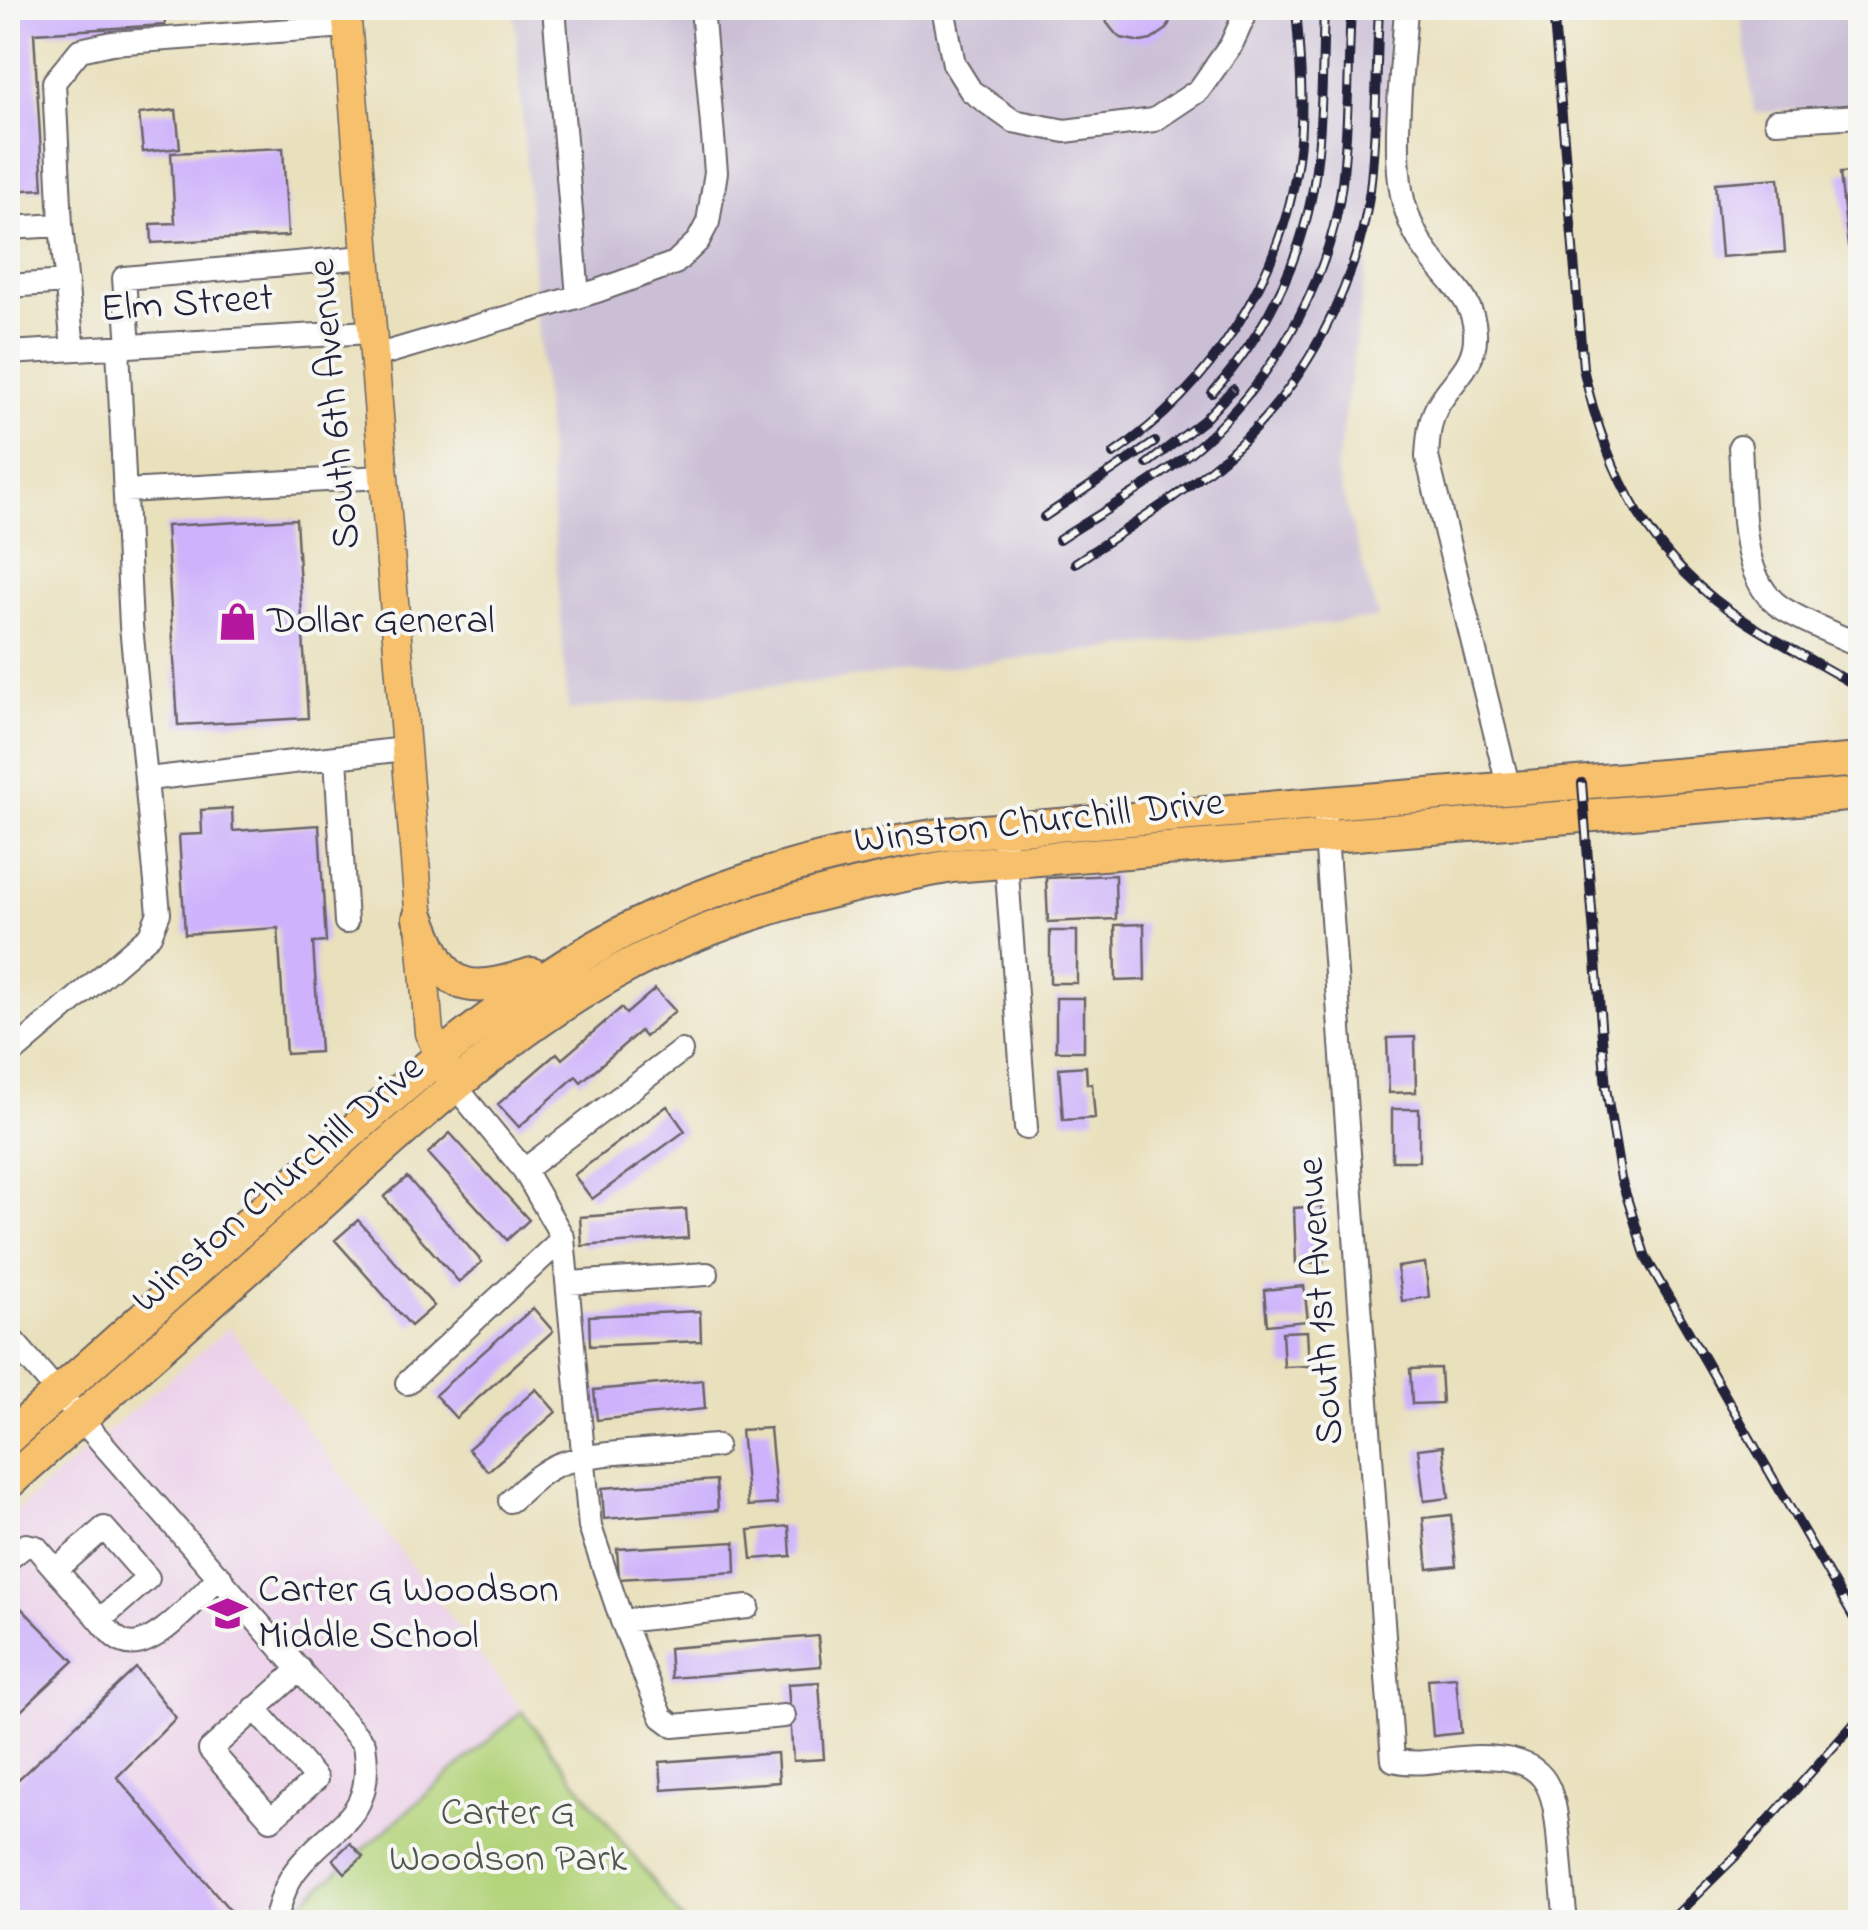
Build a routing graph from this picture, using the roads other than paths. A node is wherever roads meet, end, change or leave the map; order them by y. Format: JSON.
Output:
{"nodes":[{"id":1,"x":554,"y":8,"type":"edge"},
{"id":2,"x":702,"y":8,"type":"edge"},
{"id":3,"x":943,"y":8,"type":"edge"},
{"id":4,"x":1248,"y":8,"type":"edge"},
{"id":5,"x":1406,"y":8,"type":"edge"},
{"id":6,"x":347,"y":17,"type":"edge"},
{"id":7,"x":1860,"y":116,"type":"edge"},
{"id":8,"x":1776,"y":121,"type":"dead end"},
{"id":9,"x":61,"y":225,"type":"junction"},
{"id":10,"x":8,"y":228,"type":"edge"},
{"id":11,"x":365,"y":258,"type":"junction"},
{"id":12,"x":67,"y":282,"type":"junction"},
{"id":13,"x":8,"y":286,"type":"edge"},
{"id":14,"x":578,"y":297,"type":"junction"},
{"id":15,"x":371,"y":344,"type":"junction"},
{"id":16,"x":123,"y":347,"type":"junction"},
{"id":17,"x":73,"y":350,"type":"junction"},
{"id":18,"x":8,"y":353,"type":"edge"},
{"id":19,"x":1740,"y":447,"type":"dead end"},
{"id":20,"x":382,"y":477,"type":"junction"},
{"id":21,"x":124,"y":491,"type":"junction"},
{"id":22,"x":1860,"y":645,"type":"edge"},
{"id":23,"x":404,"y":748,"type":"junction"},
{"id":24,"x":336,"y":758,"type":"junction"},
{"id":25,"x":1860,"y":760,"type":"edge"},
{"id":26,"x":148,"y":779,"type":"junction"},
{"id":27,"x":1509,"y":788,"type":"junction"},
{"id":28,"x":1860,"y":794,"type":"edge"},
{"id":29,"x":1324,"y":820,"type":"junction"},
{"id":30,"x":1005,"y":845,"type":"junction"},
{"id":31,"x":418,"y":918,"type":"junction"},
{"id":32,"x":346,"y":922,"type":"dead end"},
{"id":33,"x":565,"y":964,"type":"junction"},
{"id":34,"x":681,"y":1051,"type":"dead end"},
{"id":35,"x":438,"y":1056,"type":"junction"},
{"id":36,"x":8,"y":1057,"type":"edge"},
{"id":37,"x":454,"y":1086,"type":"junction"},
{"id":38,"x":1026,"y":1128,"type":"dead end"},
{"id":39,"x":524,"y":1170,"type":"junction"},
{"id":40,"x":563,"y":1238,"type":"junction"},
{"id":41,"x":707,"y":1274,"type":"dead end"},
{"id":42,"x":569,"y":1283,"type":"junction"},
{"id":43,"x":8,"y":1334,"type":"edge"},
{"id":44,"x":407,"y":1383,"type":"dead end"},
{"id":45,"x":60,"y":1392,"type":"junction"},
{"id":46,"x":82,"y":1417,"type":"junction"},
{"id":47,"x":8,"y":1438,"type":"edge"},
{"id":48,"x":716,"y":1446,"type":"dead end"},
{"id":49,"x":582,"y":1458,"type":"junction"},
{"id":50,"x":8,"y":1483,"type":"edge"},
{"id":51,"x":510,"y":1501,"type":"dead end"},
{"id":52,"x":8,"y":1559,"type":"edge"},
{"id":53,"x":56,"y":1570,"type":"junction"},
{"id":54,"x":220,"y":1576,"type":"junction"},
{"id":55,"x":748,"y":1607,"type":"dead end"},
{"id":56,"x":100,"y":1620,"type":"junction"},
{"id":57,"x":622,"y":1621,"type":"junction"},
{"id":58,"x":300,"y":1669,"type":"junction"},
{"id":59,"x":256,"y":1708,"type":"junction"},
{"id":60,"x":784,"y":1716,"type":"dead end"},
{"id":61,"x":275,"y":1922,"type":"edge"},
{"id":62,"x":1566,"y":1922,"type":"edge"}],
"edges":[{"from":1,"to":14,"type":"street"},
{"from":2,"to":14,"type":"street","name":"Elm Street"},
{"from":3,"to":4,"type":"street"},
{"from":5,"to":27,"type":"street"},
{"from":6,"to":9,"type":"street"},
{"from":6,"to":11,"type":"main road","name":"South 6th Avenue"},
{"from":7,"to":8,"type":"street"},
{"from":9,"to":10,"type":"street"},
{"from":9,"to":12,"type":"street"},
{"from":11,"to":15,"type":"main road","name":"South 6th Avenue"},
{"from":11,"to":16,"type":"street"},
{"from":12,"to":13,"type":"street"},
{"from":12,"to":17,"type":"street"},
{"from":14,"to":15,"type":"street","name":"Elm Street"},
{"from":15,"to":16,"type":"street","name":"Elm Street"},
{"from":15,"to":20,"type":"main road","name":"South 6th Avenue"},
{"from":16,"to":17,"type":"street","name":"Elm Street"},
{"from":16,"to":21,"type":"street"},
{"from":17,"to":18,"type":"street","name":"Elm Street"},
{"from":19,"to":22,"type":"street"},
{"from":20,"to":21,"type":"street"},
{"from":20,"to":23,"type":"main road","name":"South 6th Avenue"},
{"from":21,"to":26,"type":"street"},
{"from":23,"to":24,"type":"street"},
{"from":23,"to":31,"type":"main road","name":"South 6th Avenue"},
{"from":24,"to":26,"type":"street"},
{"from":24,"to":32,"type":"street"},
{"from":25,"to":27,"type":"highway","name":"Winston Churchill Drive"},
{"from":26,"to":36,"type":"street"},
{"from":27,"to":29,"type":"highway","name":"Winston Churchill Drive"},
{"from":28,"to":29,"type":"highway","name":"Winston Churchill Drive"},
{"from":29,"to":30,"type":"highway","name":"Winston Churchill Drive"},
{"from":29,"to":62,"type":"street","name":"South 1st Avenue"},
{"from":30,"to":33,"type":"highway","name":"Winston Churchill Drive"},
{"from":30,"to":37,"type":"highway","name":"Winston Churchill Drive"},
{"from":30,"to":38,"type":"street"},
{"from":31,"to":33,"type":"highway"},
{"from":31,"to":35,"type":"main road","name":"South 6th Avenue"},
{"from":33,"to":35,"type":"highway","name":"Winston Churchill Drive"},
{"from":34,"to":39,"type":"street"},
{"from":35,"to":37,"type":"main road","name":"South 6th Avenue"},
{"from":35,"to":45,"type":"highway","name":"Winston Churchill Drive"},
{"from":37,"to":39,"type":"street"},
{"from":37,"to":46,"type":"highway","name":"Winston Churchill Drive"},
{"from":39,"to":40,"type":"street"},
{"from":40,"to":42,"type":"street"},
{"from":40,"to":44,"type":"street"},
{"from":41,"to":42,"type":"street"},
{"from":42,"to":49,"type":"street"},
{"from":43,"to":45,"type":"street"},
{"from":45,"to":46,"type":"street"},
{"from":45,"to":47,"type":"highway","name":"Winston Churchill Drive"},
{"from":46,"to":50,"type":"highway","name":"Winston Churchill Drive"},
{"from":46,"to":54,"type":"street"},
{"from":48,"to":49,"type":"street"},
{"from":49,"to":51,"type":"street"},
{"from":49,"to":57,"type":"street"},
{"from":52,"to":53,"type":"street"},
{"from":53,"to":56,"type":"street"},
{"from":53,"to":56,"type":"street"},
{"from":54,"to":56,"type":"street"},
{"from":54,"to":58,"type":"street"},
{"from":55,"to":57,"type":"street"},
{"from":57,"to":60,"type":"street"},
{"from":58,"to":59,"type":"street"},
{"from":58,"to":61,"type":"street"},
{"from":59,"to":59,"type":"street"}]}
